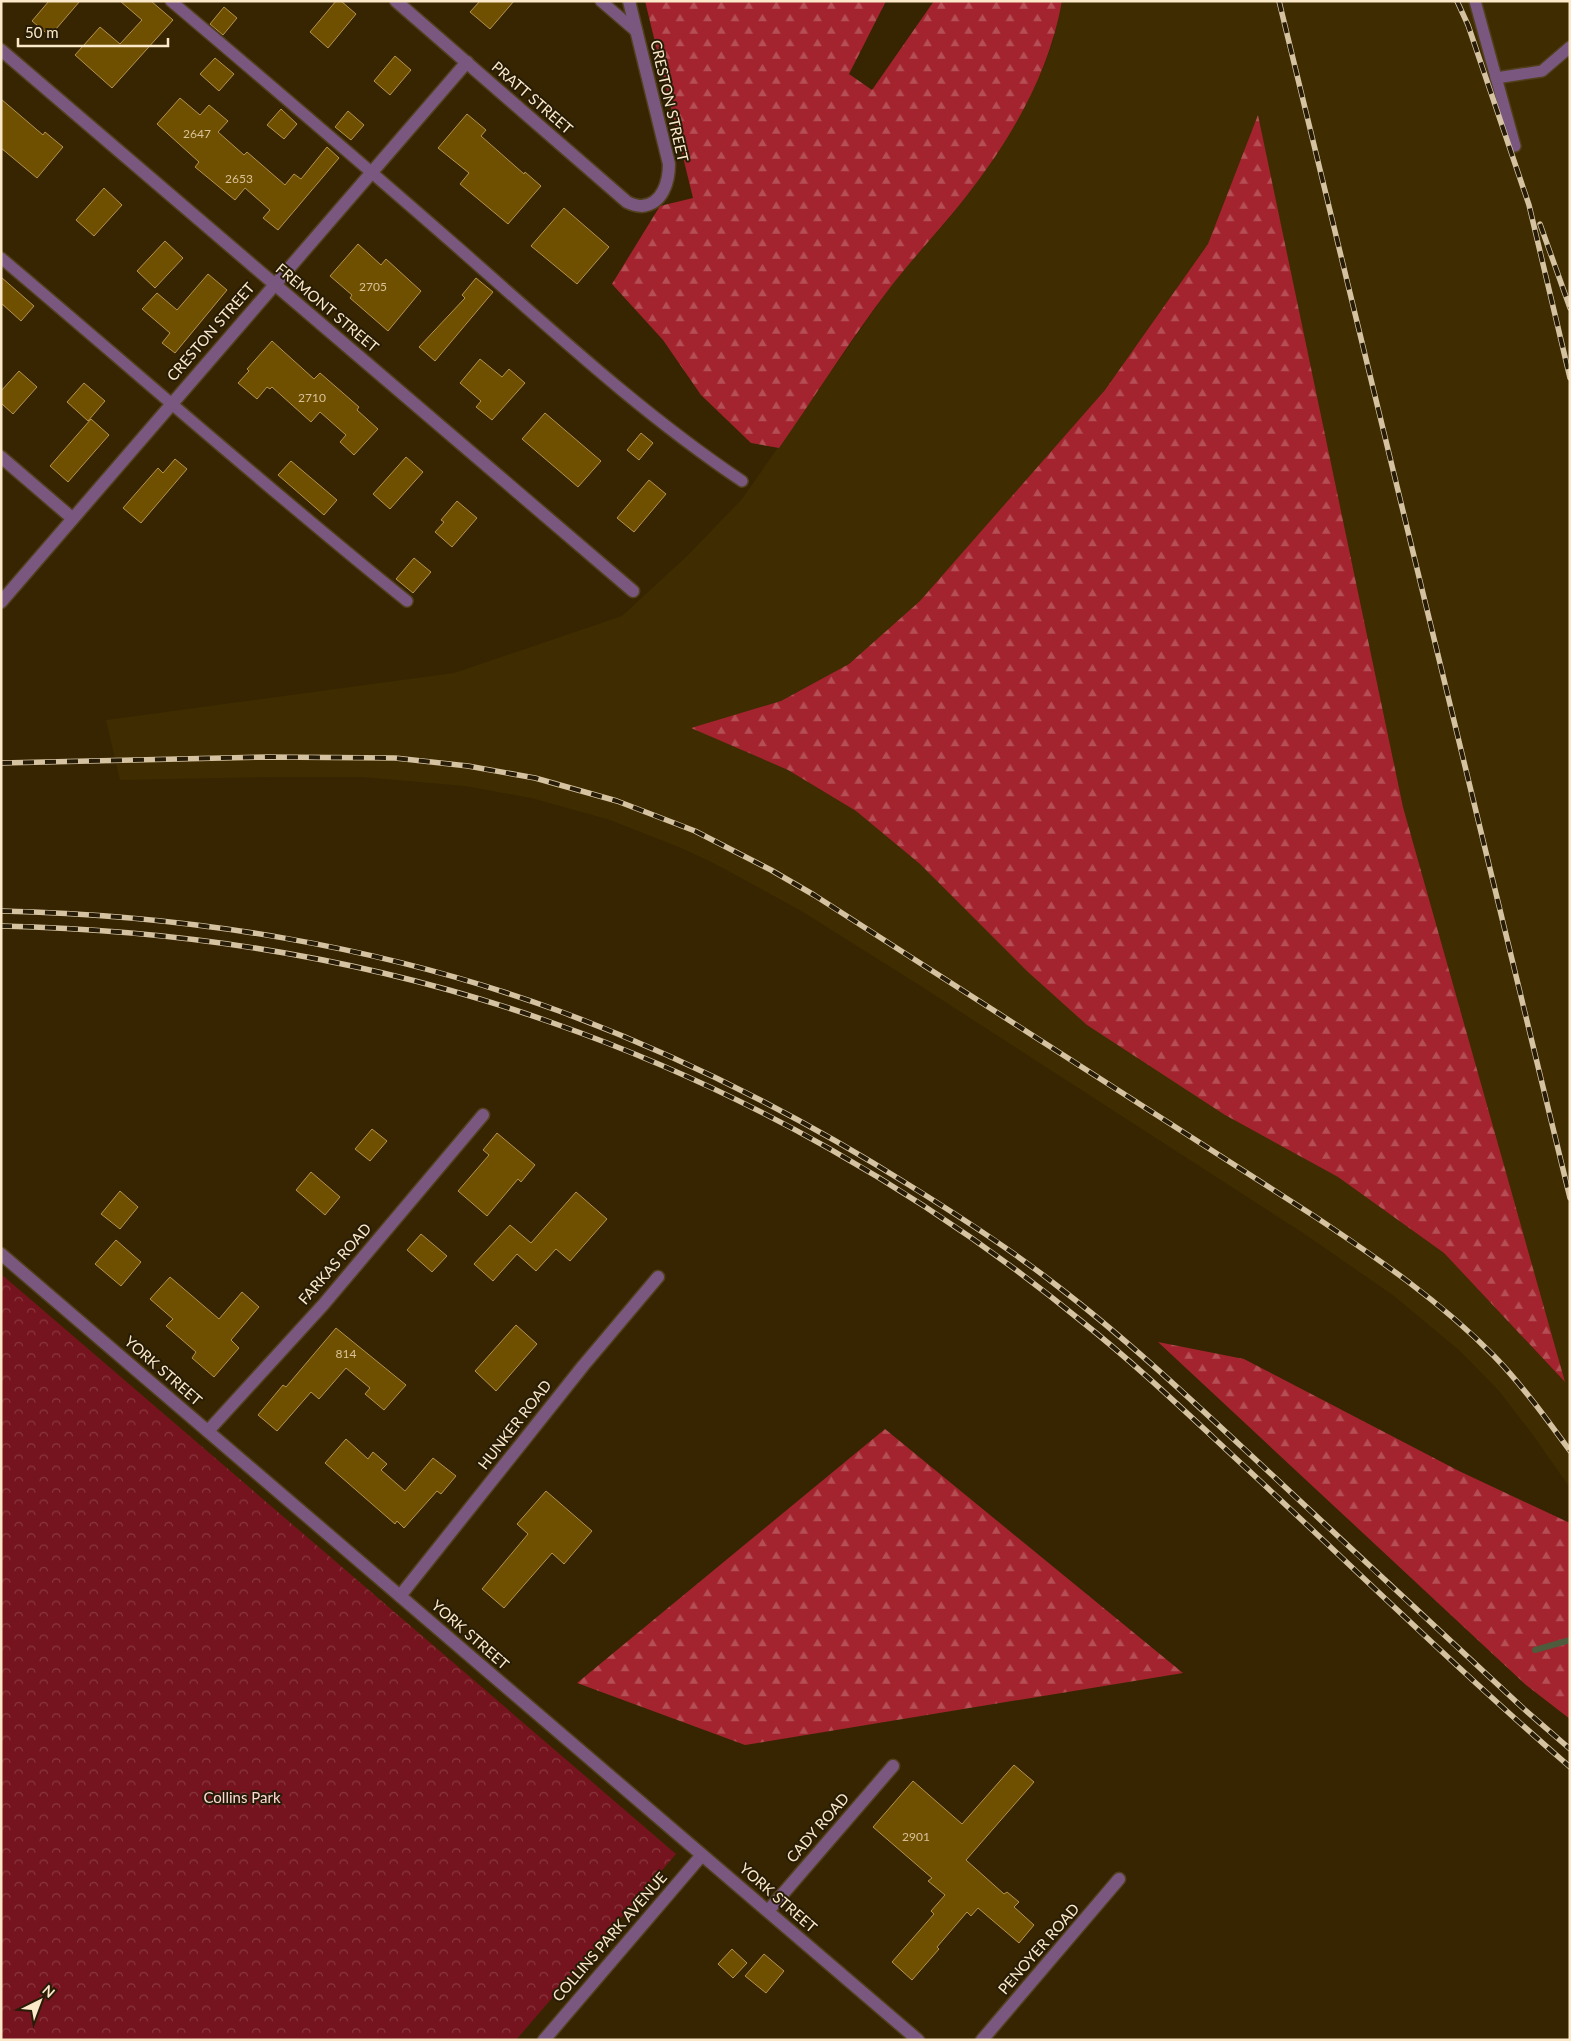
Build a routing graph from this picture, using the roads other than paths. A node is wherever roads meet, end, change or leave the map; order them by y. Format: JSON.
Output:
{"nodes":[{"id":1,"x":171,"y":1,"type":"edge"},
{"id":2,"x":396,"y":1,"type":"edge"},
{"id":3,"x":602,"y":1,"type":"edge"},
{"id":4,"x":629,"y":1,"type":"edge"},
{"id":5,"x":1475,"y":1,"type":"edge"},
{"id":6,"x":637,"y":32,"type":"junction"},
{"id":7,"x":1570,"y":47,"type":"edge"},
{"id":8,"x":1,"y":50,"type":"edge"},
{"id":9,"x":467,"y":62,"type":"junction"},
{"id":10,"x":1496,"y":78,"type":"junction"},
{"id":11,"x":1515,"y":146,"type":"dead end"},
{"id":12,"x":372,"y":172,"type":"junction"},
{"id":13,"x":652,"y":203,"type":"joint"},
{"id":14,"x":1,"y":258,"type":"edge"},
{"id":15,"x":274,"y":284,"type":"junction"},
{"id":16,"x":172,"y":402,"type":"junction"},
{"id":17,"x":1,"y":458,"type":"edge"},
{"id":18,"x":742,"y":481,"type":"dead end"},
{"id":19,"x":72,"y":518,"type":"junction"},
{"id":20,"x":633,"y":591,"type":"dead end"},
{"id":21,"x":407,"y":600,"type":"dead end"},
{"id":22,"x":1,"y":602,"type":"edge"},
{"id":23,"x":483,"y":1115,"type":"dead end"},
{"id":24,"x":1,"y":1254,"type":"edge"},
{"id":25,"x":658,"y":1277,"type":"dead end"},
{"id":26,"x":208,"y":1431,"type":"junction"},
{"id":27,"x":400,"y":1596,"type":"junction"},
{"id":28,"x":893,"y":1766,"type":"dead end"},
{"id":29,"x":702,"y":1855,"type":"junction"},
{"id":30,"x":1120,"y":1880,"type":"dead end"},
{"id":31,"x":768,"y":1911,"type":"junction"},
{"id":32,"x":544,"y":2040,"type":"edge"},
{"id":33,"x":918,"y":2040,"type":"edge"},
{"id":34,"x":982,"y":2040,"type":"edge"}],
"edges":[{"from":1,"to":12,"type":"lane"},
{"from":2,"to":9,"type":"street","name":"PRATT STREET"},
{"from":3,"to":6,"type":"lane"},
{"from":4,"to":6,"type":"street","name":"CRESTON STREET"},
{"from":5,"to":10,"type":"lane"},
{"from":6,"to":13,"type":"street","name":"CRESTON STREET"},
{"from":7,"to":10,"type":"lane"},
{"from":8,"to":15,"type":"street","name":"FREMONT STREET"},
{"from":9,"to":12,"type":"street","name":"CRESTON STREET"},
{"from":9,"to":13,"type":"street","name":"PRATT STREET"},
{"from":10,"to":11,"type":"lane"},
{"from":12,"to":15,"type":"street","name":"CRESTON STREET"},
{"from":12,"to":18,"type":"lane"},
{"from":14,"to":16,"type":"lane"},
{"from":15,"to":16,"type":"street","name":"CRESTON STREET"},
{"from":15,"to":20,"type":"street","name":"FREMONT STREET"},
{"from":16,"to":19,"type":"street","name":"CRESTON STREET"},
{"from":16,"to":21,"type":"lane"},
{"from":17,"to":19,"type":"street"},
{"from":19,"to":22,"type":"street","name":"CRESTON STREET"},
{"from":23,"to":26,"type":"street","name":"FARKAS ROAD"},
{"from":24,"to":26,"type":"street","name":"YORK STREET"},
{"from":25,"to":27,"type":"street","name":"HUNKER ROAD"},
{"from":26,"to":27,"type":"street","name":"YORK STREET"},
{"from":27,"to":29,"type":"street","name":"YORK STREET"},
{"from":28,"to":31,"type":"street","name":"CADY ROAD"},
{"from":29,"to":31,"type":"street","name":"YORK STREET"},
{"from":29,"to":32,"type":"street","name":"COLLINS PARK AVENUE"},
{"from":30,"to":34,"type":"street","name":"PENOYER ROAD"},
{"from":31,"to":33,"type":"street","name":"YORK STREET"}]}
